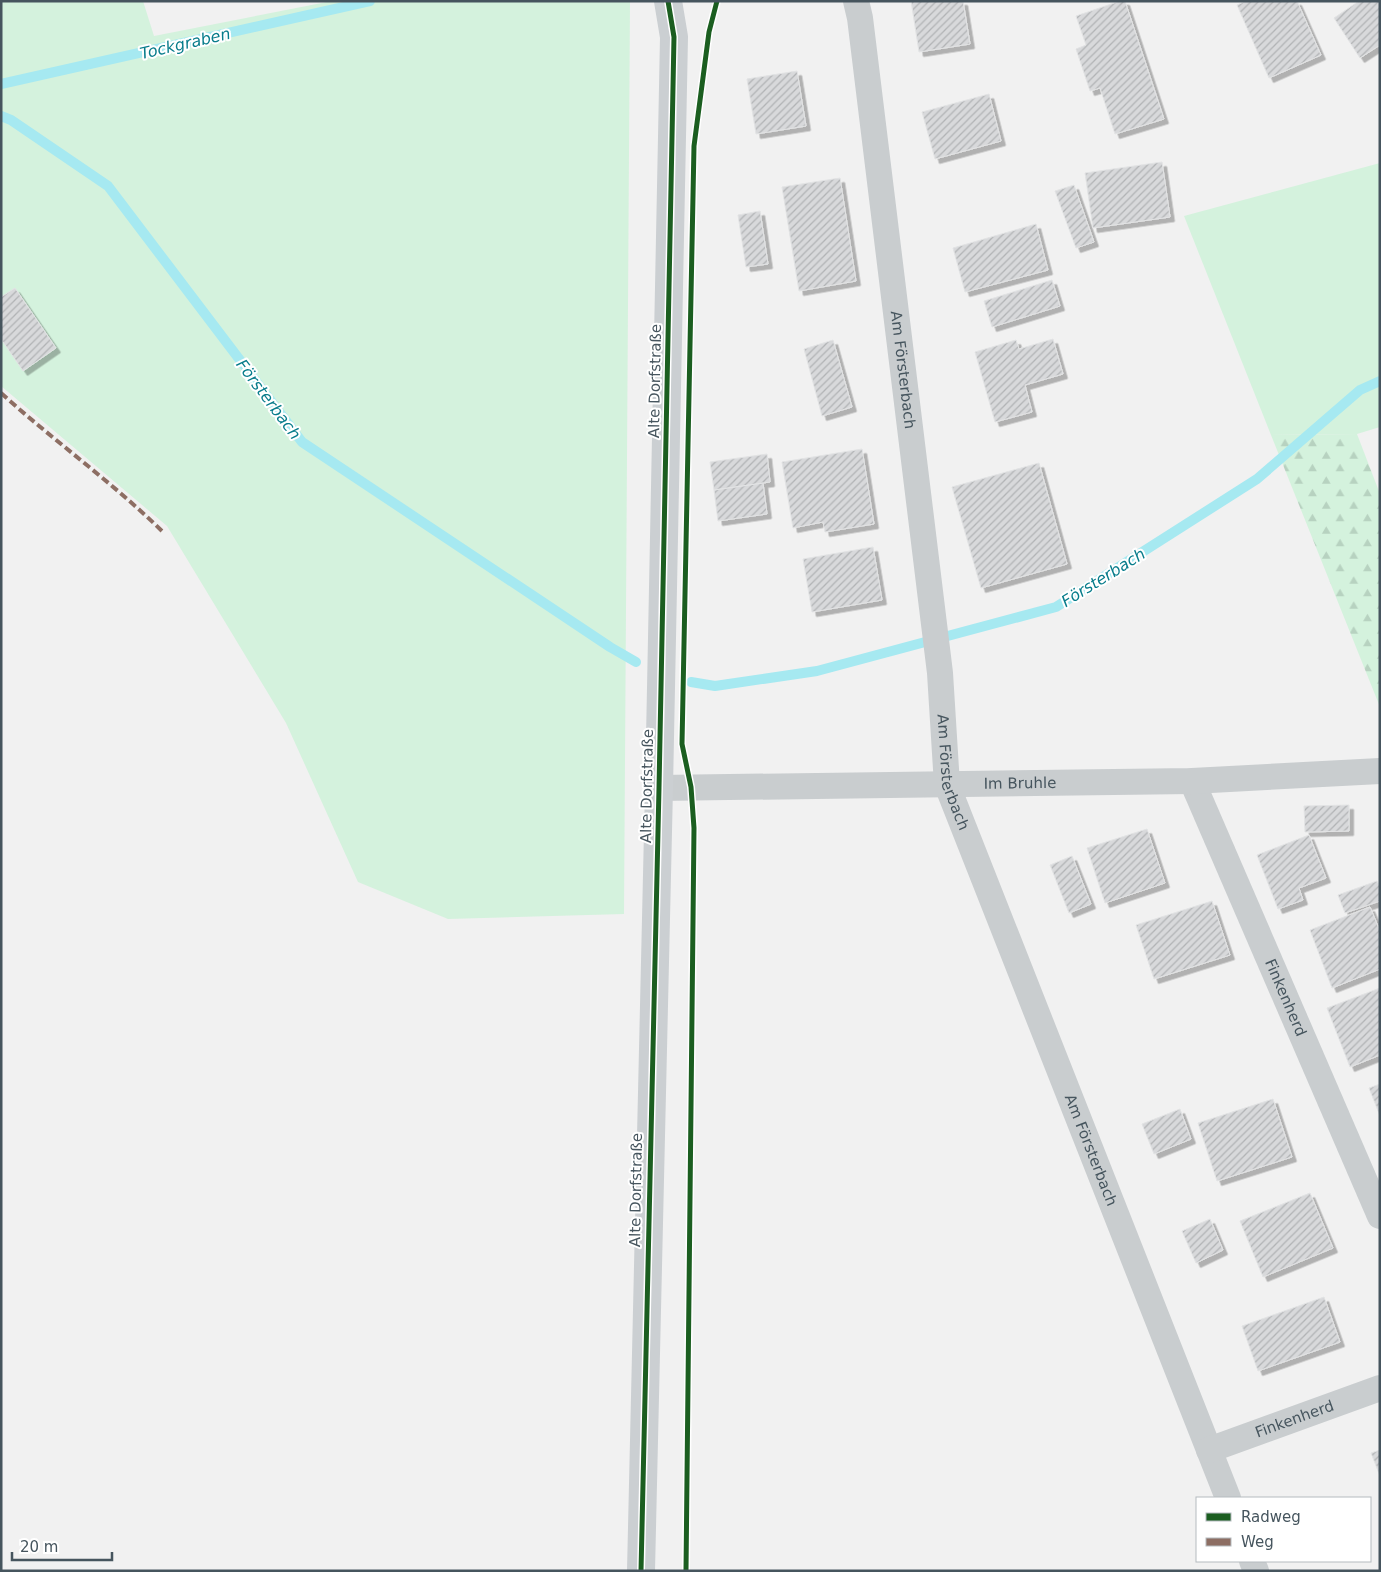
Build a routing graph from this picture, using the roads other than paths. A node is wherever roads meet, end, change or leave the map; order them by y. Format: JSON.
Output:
{"nodes":[{"id":1,"x":668,"y":1,"type":"edge"},
{"id":2,"x":684,"y":1,"type":"edge"},
{"id":3,"x":856,"y":1,"type":"edge"},
{"id":4,"x":674,"y":37,"type":"junction"},
{"id":5,"x":1380,"y":771,"type":"edge"},
{"id":6,"x":1192,"y":781,"type":"junction"},
{"id":7,"x":947,"y":785,"type":"junction"},
{"id":8,"x":659,"y":788,"type":"junction"},
{"id":9,"x":1380,"y":1216,"type":"edge"},
{"id":10,"x":1380,"y":1388,"type":"edge"},
{"id":11,"x":1209,"y":1450,"type":"junction"},
{"id":12,"x":1228,"y":1497,"type":"edge"},
{"id":13,"x":641,"y":1571,"type":"edge"}],
"edges":[{"from":1,"to":4,"type":"street","name":"Alte Dorfstraße"},
{"from":2,"to":4,"type":"street","name":"Alte Dorfstraße"},
{"from":3,"to":7,"type":"street","name":"Am Försterbach"},
{"from":4,"to":8,"type":"street","name":"Alte Dorfstraße"},
{"from":5,"to":6,"type":"street","name":"Im Bruhle"},
{"from":6,"to":7,"type":"street","name":"Im Bruhle"},
{"from":6,"to":9,"type":"street","name":"Finkenherd"},
{"from":7,"to":8,"type":"street","name":"Im Bruhle"},
{"from":7,"to":11,"type":"street","name":"Am Försterbach"},
{"from":8,"to":13,"type":"street","name":"Alte Dorfstraße"},
{"from":10,"to":11,"type":"street","name":"Finkenherd"},
{"from":11,"to":12,"type":"street","name":"Am Försterbach"}]}
